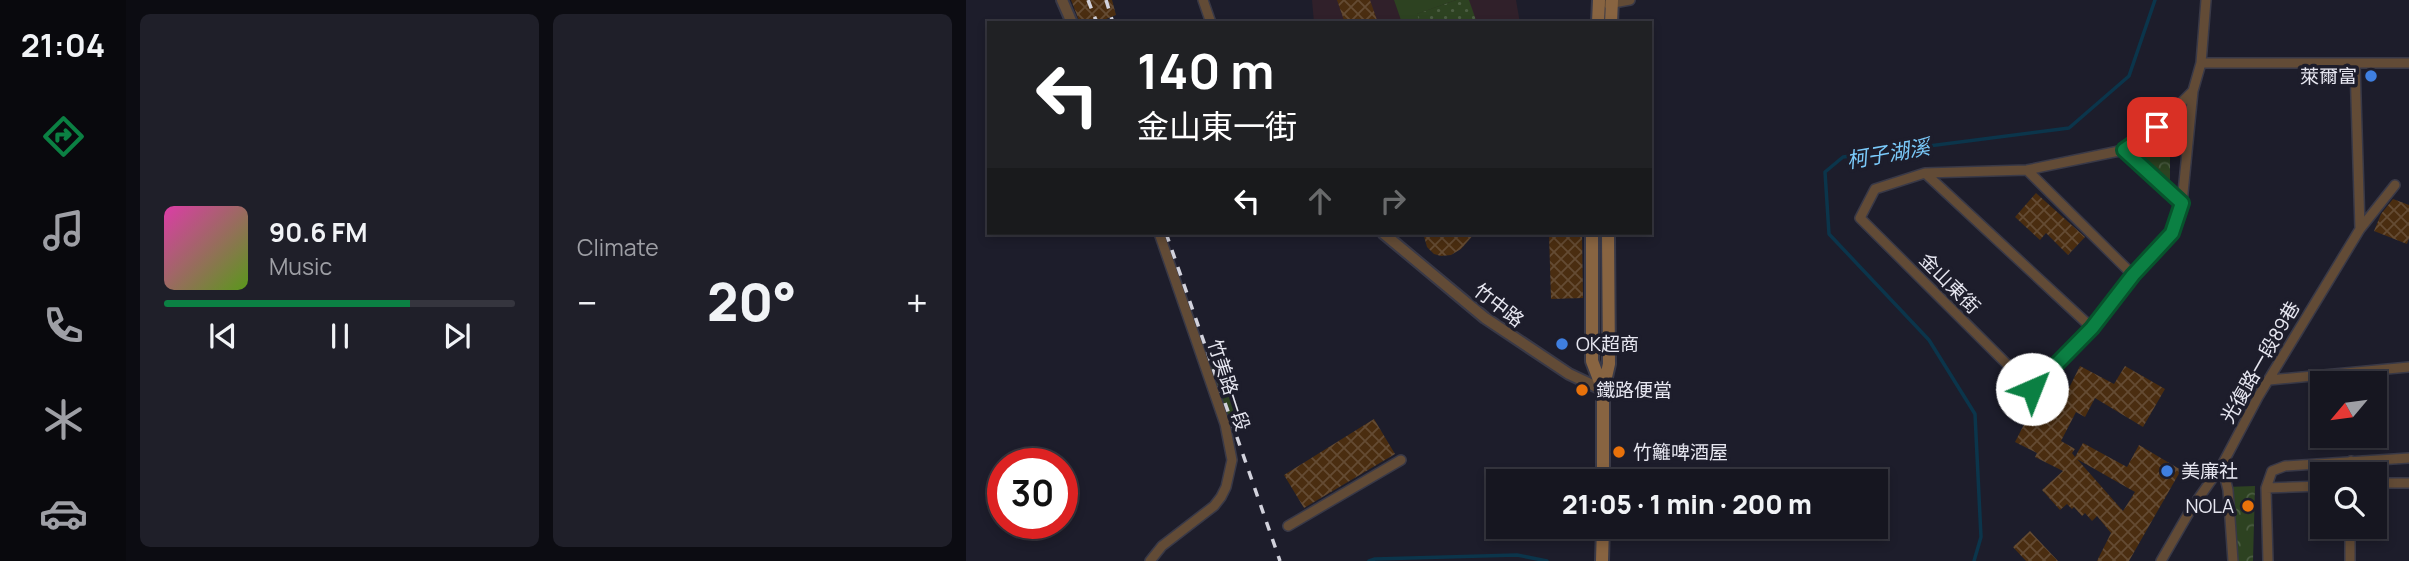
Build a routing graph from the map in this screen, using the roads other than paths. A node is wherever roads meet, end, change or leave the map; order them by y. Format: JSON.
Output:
{"nodes":[{"id":1,"x":1062,"y":0,"type":"edge"},
{"id":2,"x":1203,"y":0,"type":"edge"},
{"id":3,"x":1630,"y":0,"type":"edge"},
{"id":4,"x":2206,"y":0,"type":"edge"},
{"id":5,"x":1606,"y":2,"type":"edge"},
{"id":6,"x":1071,"y":21,"type":"edge"},
{"id":7,"x":1210,"y":21,"type":"edge"},
{"id":8,"x":1599,"y":21,"type":"edge"},
{"id":9,"x":1611,"y":21,"type":"edge"},
{"id":10,"x":2201,"y":63,"type":"junction"},
{"id":11,"x":2409,"y":63,"type":"edge"},
{"id":12,"x":2355,"y":65,"type":"junction"},
{"id":13,"x":2193,"y":91,"type":"junction"},
{"id":14,"x":2124,"y":150,"type":"junction"},
{"id":15,"x":2026,"y":170,"type":"junction"},
{"id":16,"x":1925,"y":173,"type":"junction"},
{"id":17,"x":2395,"y":185,"type":"dead end"},
{"id":18,"x":2182,"y":203,"type":"junction"},
{"id":19,"x":2360,"y":229,"type":"junction"},
{"id":20,"x":1160,"y":235,"type":"edge"},
{"id":21,"x":1385,"y":235,"type":"edge"},
{"id":22,"x":1592,"y":235,"type":"edge"},
{"id":23,"x":1608,"y":235,"type":"edge"},
{"id":24,"x":2133,"y":275,"type":"junction"},
{"id":25,"x":2092,"y":328,"type":"junction"},
{"id":26,"x":2409,"y":367,"type":"edge"},
{"id":27,"x":2269,"y":380,"type":"junction"},
{"id":28,"x":1603,"y":390,"type":"junction"},
{"id":29,"x":2409,"y":458,"type":"edge"},
{"id":30,"x":1401,"y":460,"type":"dead end"},
{"id":31,"x":2351,"y":461,"type":"joint"},
{"id":32,"x":2222,"y":465,"type":"junction"},
{"id":33,"x":1603,"y":469,"type":"edge"},
{"id":34,"x":2387,"y":483,"type":"edge"},
{"id":35,"x":2409,"y":483,"type":"edge"},
{"id":36,"x":2310,"y":486,"type":"edge"},
{"id":37,"x":2266,"y":488,"type":"junction"},
{"id":38,"x":1288,"y":526,"type":"dead end"},
{"id":39,"x":1603,"y":539,"type":"edge"},
{"id":40,"x":2350,"y":539,"type":"edge"},
{"id":41,"x":1603,"y":557,"type":"edge"},
{"id":42,"x":1150,"y":561,"type":"edge"},
{"id":43,"x":2161,"y":561,"type":"edge"},
{"id":44,"x":2233,"y":561,"type":"edge"},
{"id":45,"x":2268,"y":561,"type":"edge"},
{"id":46,"x":2350,"y":561,"type":"edge"}],
"edges":[{"from":1,"to":6,"type":"street"},
{"from":2,"to":7,"type":"street"},
{"from":3,"to":5,"type":"street"},
{"from":4,"to":10,"type":"street","name":"金山東街"},
{"from":5,"to":8,"type":"main road"},
{"from":5,"to":9,"type":"main road"},
{"from":10,"to":12,"type":"street"},
{"from":10,"to":13,"type":"street","name":"金山東街"},
{"from":11,"to":12,"type":"street"},
{"from":12,"to":19,"type":"street"},
{"from":13,"to":14,"type":"street","name":"金山東街"},
{"from":13,"to":18,"type":"street","name":"金山東街"},
{"from":14,"to":15,"type":"street","name":"金山東街"},
{"from":14,"to":18,"type":"street"},
{"from":15,"to":16,"type":"street","name":"金山東街"},
{"from":15,"to":24,"type":"street"},
{"from":16,"to":25,"type":"street"},
{"from":16,"to":25,"type":"street","name":"金山東街"},
{"from":17,"to":19,"type":"street","name":"光復路一段89巷"},
{"from":18,"to":24,"type":"street","name":"金山東街"},
{"from":19,"to":27,"type":"street","name":"光復路一段89巷"},
{"from":20,"to":42,"type":"street","name":"竹美路一段"},
{"from":21,"to":28,"type":"street","name":"竹中路"},
{"from":22,"to":28,"type":"main road"},
{"from":23,"to":28,"type":"main road"},
{"from":24,"to":25,"type":"street","name":"金山東街"},
{"from":26,"to":27,"type":"street"},
{"from":27,"to":32,"type":"street","name":"光復路一段89巷"},
{"from":28,"to":33,"type":"main road"},
{"from":29,"to":31,"type":"street"},
{"from":30,"to":38,"type":"street"},
{"from":31,"to":37,"type":"street"},
{"from":32,"to":43,"type":"street","name":"光復路一段89巷"},
{"from":32,"to":44,"type":"street"},
{"from":34,"to":35,"type":"street"},
{"from":36,"to":37,"type":"street"},
{"from":37,"to":45,"type":"street"},
{"from":39,"to":41,"type":"main road"},
{"from":40,"to":46,"type":"street"}]}
